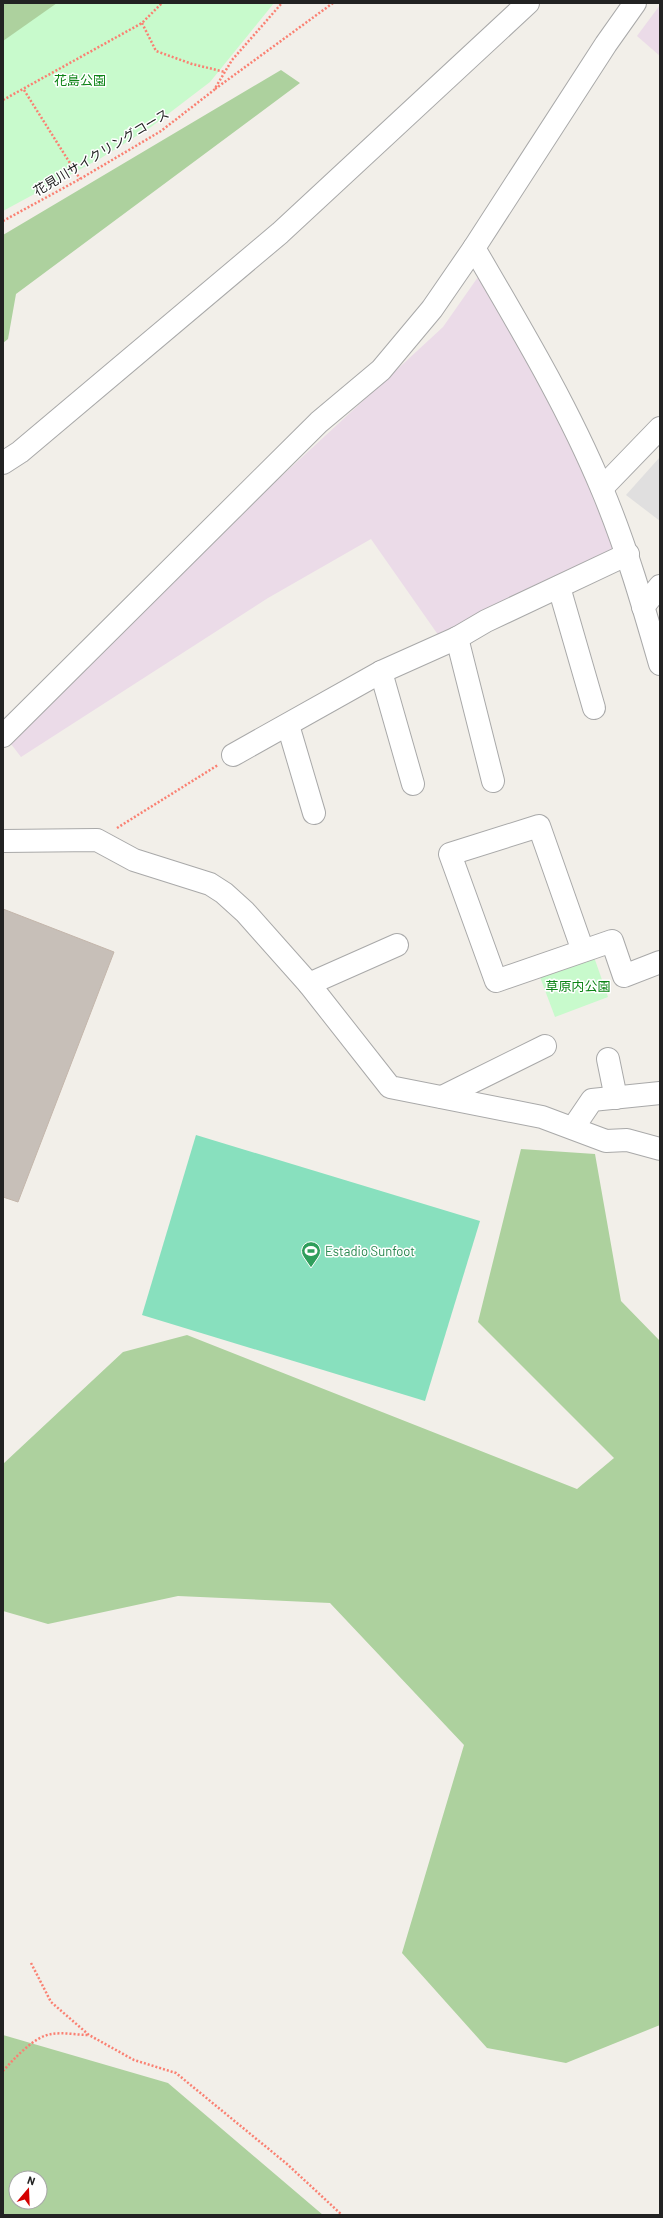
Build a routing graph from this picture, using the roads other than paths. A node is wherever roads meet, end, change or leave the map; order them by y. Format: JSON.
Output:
{"nodes":[{"id":1,"x":528,"y":3,"type":"edge"},
{"id":2,"x":635,"y":3,"type":"edge"},
{"id":3,"x":474,"y":248,"type":"junction"},
{"id":4,"x":660,"y":428,"type":"edge"},
{"id":5,"x":3,"y":463,"type":"edge"},
{"id":6,"x":602,"y":488,"type":"junction"},
{"id":7,"x":628,"y":554,"type":"junction"},
{"id":8,"x":660,"y":586,"type":"edge"},
{"id":9,"x":559,"y":587,"type":"junction"},
{"id":10,"x":643,"y":607,"type":"junction"},
{"id":11,"x":456,"y":638,"type":"junction"},
{"id":12,"x":660,"y":664,"type":"edge"},
{"id":13,"x":381,"y":672,"type":"junction"},
{"id":14,"x":594,"y":708,"type":"dead end"},
{"id":15,"x":288,"y":725,"type":"junction"},
{"id":16,"x":3,"y":736,"type":"edge"},
{"id":17,"x":233,"y":755,"type":"road end"},
{"id":18,"x":493,"y":781,"type":"dead end"},
{"id":19,"x":413,"y":784,"type":"dead end"},
{"id":20,"x":314,"y":813,"type":"dead end"},
{"id":21,"x":3,"y":841,"type":"edge"},
{"id":22,"x":397,"y":945,"type":"dead end"},
{"id":23,"x":583,"y":951,"type":"junction"},
{"id":24,"x":660,"y":962,"type":"edge"},
{"id":25,"x":309,"y":984,"type":"junction"},
{"id":26,"x":545,"y":1046,"type":"dead end"},
{"id":27,"x":608,"y":1059,"type":"dead end"},
{"id":28,"x":660,"y":1093,"type":"edge"},
{"id":29,"x":442,"y":1097,"type":"junction"},
{"id":30,"x":616,"y":1098,"type":"junction"},
{"id":31,"x":573,"y":1128,"type":"junction"},
{"id":32,"x":660,"y":1148,"type":"edge"}],
"edges":[{"from":1,"to":5,"type":"street"},
{"from":2,"to":3,"type":"street"},
{"from":3,"to":6,"type":"street"},
{"from":3,"to":16,"type":"street"},
{"from":4,"to":6,"type":"street"},
{"from":6,"to":7,"type":"street"},
{"from":7,"to":9,"type":"street"},
{"from":7,"to":10,"type":"street"},
{"from":8,"to":10,"type":"street"},
{"from":9,"to":11,"type":"street"},
{"from":9,"to":14,"type":"street"},
{"from":10,"to":12,"type":"street"},
{"from":11,"to":13,"type":"street"},
{"from":11,"to":18,"type":"street"},
{"from":13,"to":15,"type":"street"},
{"from":13,"to":19,"type":"street"},
{"from":15,"to":17,"type":"street"},
{"from":15,"to":20,"type":"street"},
{"from":21,"to":25,"type":"street"},
{"from":22,"to":25,"type":"street"},
{"from":23,"to":23,"type":"street"},
{"from":23,"to":24,"type":"street"},
{"from":25,"to":29,"type":"street"},
{"from":26,"to":29,"type":"street"},
{"from":27,"to":30,"type":"street"},
{"from":28,"to":30,"type":"street"},
{"from":29,"to":31,"type":"street"},
{"from":30,"to":31,"type":"street"},
{"from":31,"to":32,"type":"street"}]}
